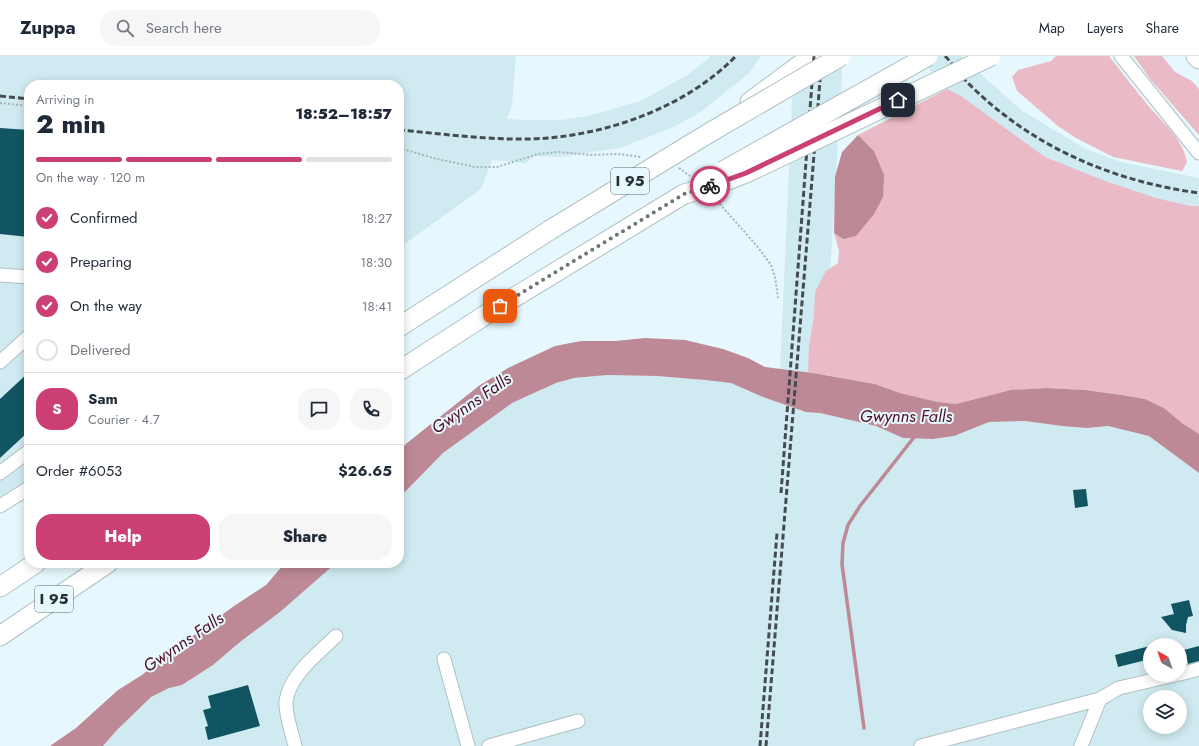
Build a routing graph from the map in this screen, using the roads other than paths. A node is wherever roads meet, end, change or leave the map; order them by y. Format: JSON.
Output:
{"nodes":[{"id":1,"x":812,"y":56,"type":"edge"},
{"id":2,"x":841,"y":56,"type":"edge"},
{"id":3,"x":928,"y":56,"type":"edge"},
{"id":4,"x":991,"y":56,"type":"edge"},
{"id":5,"x":1121,"y":56,"type":"edge"},
{"id":6,"x":1196,"y":56,"type":"edge"},
{"id":7,"x":1199,"y":59,"type":"edge"},
{"id":8,"x":709,"y":133,"type":"junction"},
{"id":9,"x":1199,"y":153,"type":"edge"},
{"id":10,"x":684,"y":194,"type":"junction"},
{"id":11,"x":0,"y":275,"type":"edge"},
{"id":12,"x":24,"y":277,"type":"edge"},
{"id":13,"x":404,"y":324,"type":"edge"},
{"id":14,"x":24,"y":340,"type":"edge"},
{"id":15,"x":0,"y":362,"type":"edge"},
{"id":16,"x":404,"y":368,"type":"edge"},
{"id":17,"x":24,"y":455,"type":"edge"},
{"id":18,"x":0,"y":473,"type":"edge"},
{"id":19,"x":24,"y":491,"type":"edge"},
{"id":20,"x":0,"y":506,"type":"edge"},
{"id":21,"x":28,"y":568,"type":"edge"},
{"id":22,"x":101,"y":568,"type":"edge"},
{"id":23,"x":0,"y":587,"type":"edge"},
{"id":24,"x":0,"y":636,"type":"edge"},
{"id":25,"x":336,"y":636,"type":"dead end"},
{"id":26,"x":444,"y":659,"type":"dead end"},
{"id":27,"x":1199,"y":669,"type":"edge"},
{"id":28,"x":1187,"y":672,"type":"edge"},
{"id":29,"x":1145,"y":682,"type":"edge"},
{"id":30,"x":1100,"y":699,"type":"junction"},
{"id":31,"x":578,"y":722,"type":"dead end"},
{"id":32,"x":295,"y":746,"type":"edge"},
{"id":33,"x":468,"y":746,"type":"edge"},
{"id":34,"x":489,"y":746,"type":"edge"},
{"id":35,"x":921,"y":746,"type":"edge"},
{"id":36,"x":1081,"y":746,"type":"edge"}],
"edges":[{"from":1,"to":8,"type":"highway","bridge":true},
{"from":2,"to":8,"type":"highway","number":"I 95","bridge":true},
{"from":3,"to":10,"type":"highway","number":"I 95","bridge":true},
{"from":4,"to":10,"type":"highway","bridge":true},
{"from":5,"to":9,"type":"lane"},
{"from":6,"to":7,"type":"highway"},
{"from":8,"to":13,"type":"highway","number":"I 95","bridge":true},
{"from":10,"to":16,"type":"highway","number":"I 95"},
{"from":11,"to":12,"type":"lane"},
{"from":14,"to":15,"type":"lane"},
{"from":17,"to":18,"type":"lane"},
{"from":19,"to":20,"type":"lane"},
{"from":21,"to":23,"type":"highway","number":"I 95"},
{"from":22,"to":24,"type":"highway","number":"I 95"},
{"from":25,"to":32,"type":"lane"},
{"from":26,"to":33,"type":"lane"},
{"from":27,"to":28,"type":"lane"},
{"from":29,"to":30,"type":"lane"},
{"from":30,"to":35,"type":"lane"},
{"from":30,"to":36,"type":"lane"},
{"from":31,"to":34,"type":"lane"}]}
